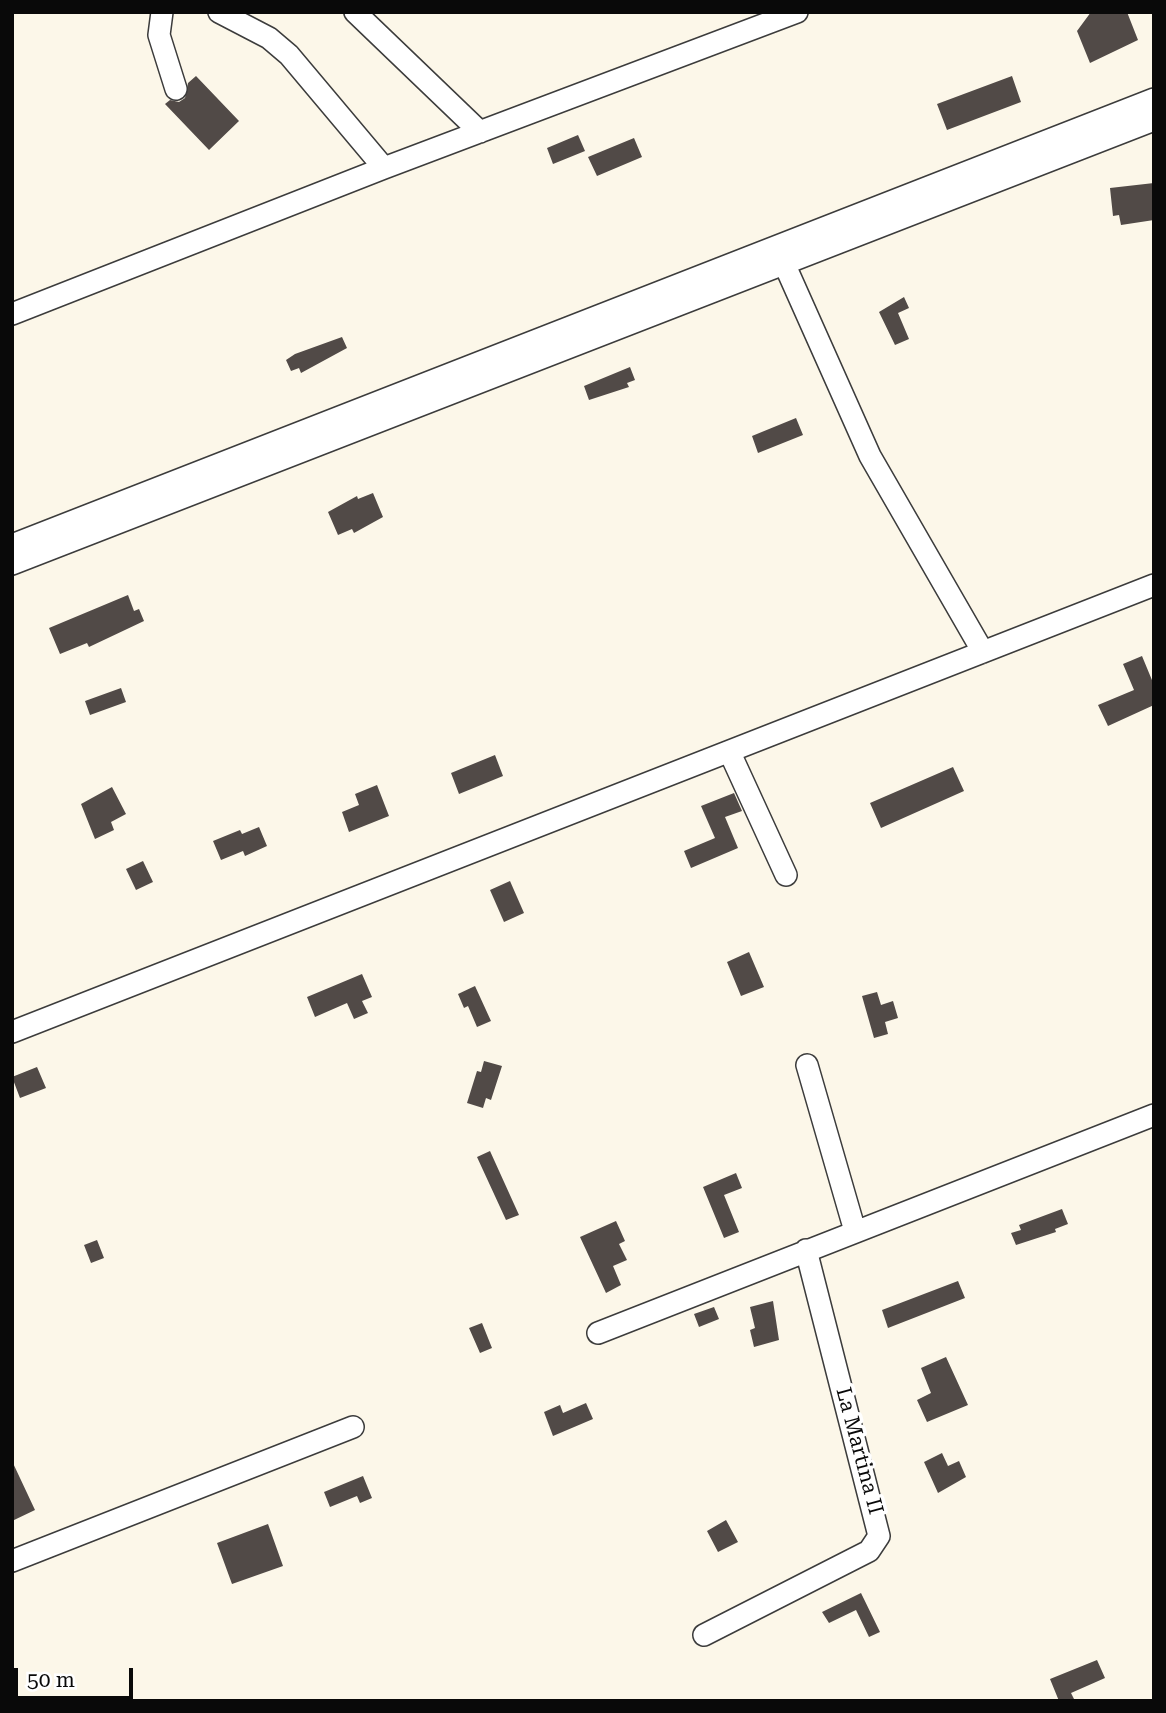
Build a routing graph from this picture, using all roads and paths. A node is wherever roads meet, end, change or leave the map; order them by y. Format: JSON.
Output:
{"nodes":[{"id":1,"x":162,"y":12,"type":"edge"},
{"id":2,"x":219,"y":12,"type":"edge"},
{"id":3,"x":355,"y":12,"type":"edge"},
{"id":4,"x":797,"y":12,"type":"edge"},
{"id":5,"x":176,"y":89,"type":"dead end"},
{"id":6,"x":1154,"y":99,"type":"edge"},
{"id":7,"x":1154,"y":120,"type":"edge"},
{"id":8,"x":480,"y":132,"type":"junction"},
{"id":9,"x":384,"y":168,"type":"junction"},
{"id":10,"x":780,"y":254,"type":"junction"},
{"id":11,"x":12,"y":314,"type":"edge"},
{"id":12,"x":12,"y":545,"type":"edge"},
{"id":13,"x":12,"y":564,"type":"edge"},
{"id":14,"x":1154,"y":585,"type":"edge"},
{"id":15,"x":983,"y":652,"type":"junction"},
{"id":16,"x":730,"y":752,"type":"junction"},
{"id":17,"x":786,"y":876,"type":"dead end"},
{"id":18,"x":12,"y":1032,"type":"edge"},
{"id":19,"x":807,"y":1065,"type":"dead end"},
{"id":20,"x":1154,"y":1115,"type":"edge"},
{"id":21,"x":855,"y":1231,"type":"junction"},
{"id":22,"x":806,"y":1250,"type":"junction"},
{"id":23,"x":598,"y":1333,"type":"dead end"},
{"id":24,"x":353,"y":1427,"type":"dead end"},
{"id":25,"x":12,"y":1561,"type":"edge"},
{"id":26,"x":704,"y":1635,"type":"dead end"}],
"edges":[{"from":1,"to":5,"type":"street"},
{"from":2,"to":9,"type":"street"},
{"from":3,"to":8,"type":"street"},
{"from":4,"to":8,"type":"street"},
{"from":6,"to":10,"type":"street"},
{"from":7,"to":10,"type":"street"},
{"from":8,"to":9,"type":"street"},
{"from":9,"to":11,"type":"street"},
{"from":10,"to":12,"type":"street"},
{"from":10,"to":13,"type":"street"},
{"from":10,"to":15,"type":"street"},
{"from":14,"to":15,"type":"street"},
{"from":15,"to":16,"type":"street"},
{"from":16,"to":17,"type":"street"},
{"from":16,"to":18,"type":"street"},
{"from":19,"to":21,"type":"street"},
{"from":20,"to":21,"type":"street"},
{"from":21,"to":22,"type":"street"},
{"from":22,"to":23,"type":"street"},
{"from":22,"to":26,"type":"street","name":"La Martina II"},
{"from":24,"to":25,"type":"street"}]}
